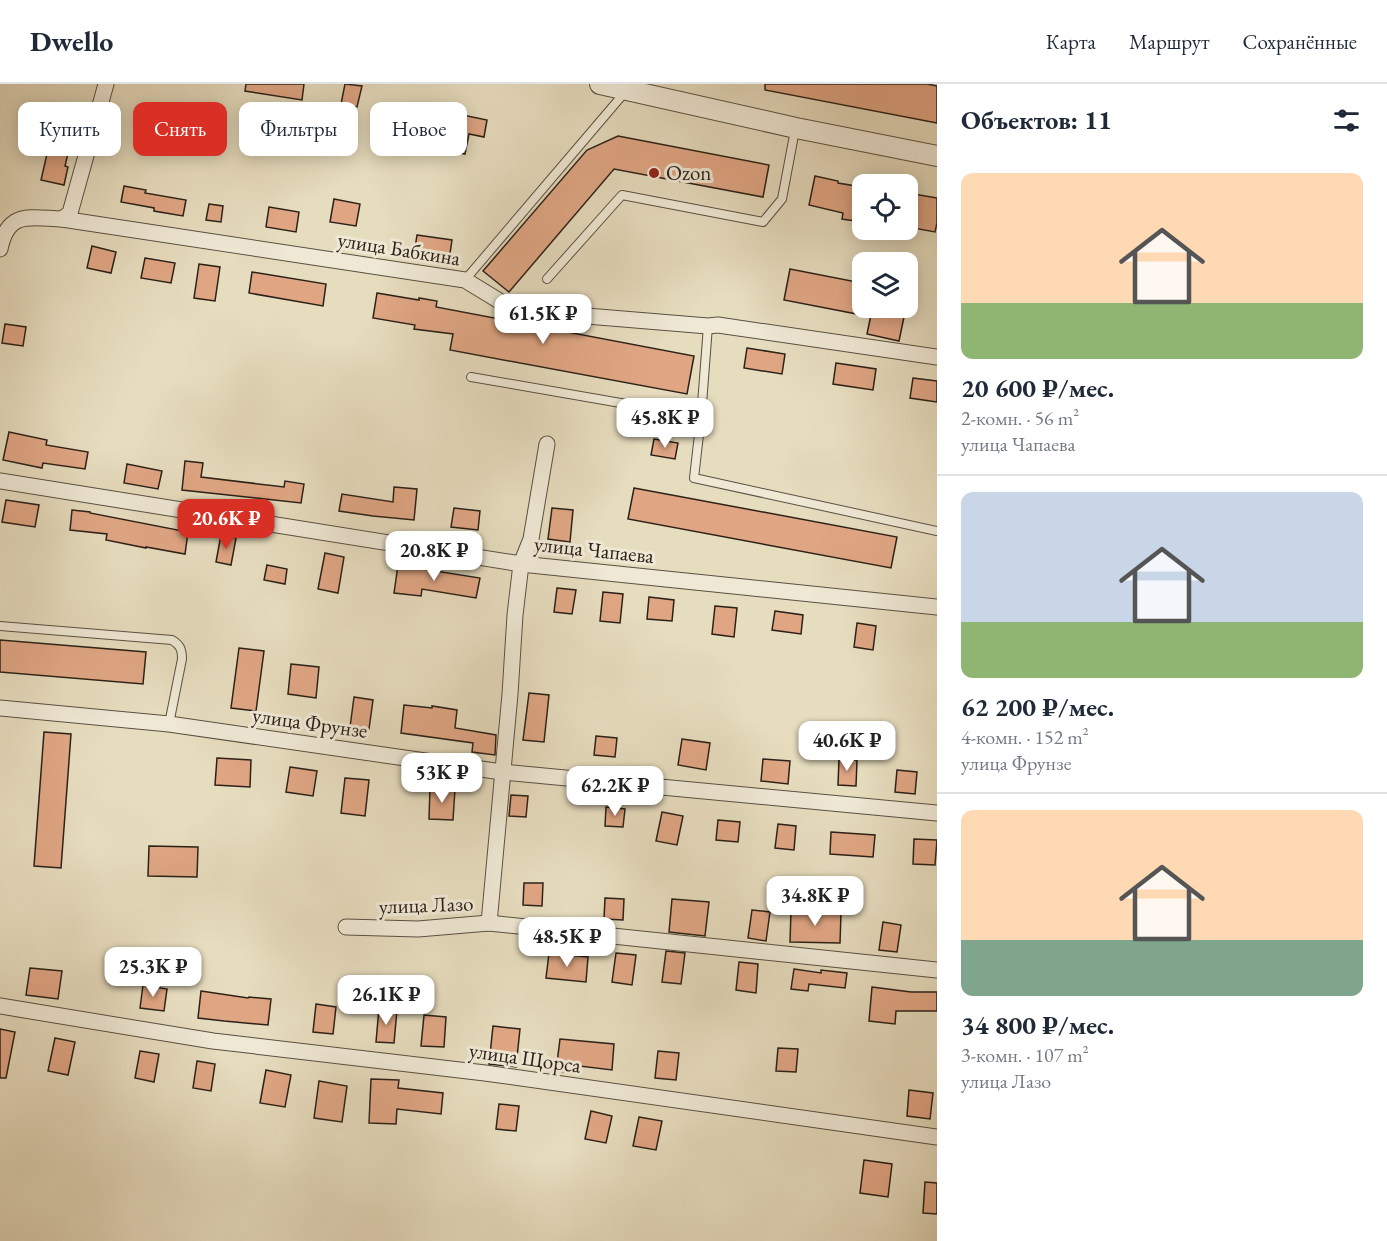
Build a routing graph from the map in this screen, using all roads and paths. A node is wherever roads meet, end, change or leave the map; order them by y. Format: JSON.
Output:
{"nodes":[{"id":1,"x":106,"y":84,"type":"edge"},
{"id":2,"x":600,"y":84,"type":"edge"},
{"id":3,"x":638,"y":89,"type":"edge"},
{"id":4,"x":796,"y":128,"type":"junction"},
{"id":5,"x":937,"y":156,"type":"edge"},
{"id":6,"x":62,"y":219,"type":"junction"},
{"id":7,"x":0,"y":249,"type":"edge"},
{"id":8,"x":547,"y":279,"type":"dead end"},
{"id":9,"x":465,"y":280,"type":"junction"},
{"id":10,"x":708,"y":326,"type":"junction"},
{"id":11,"x":937,"y":357,"type":"edge"},
{"id":12,"x":471,"y":377,"type":"dead end"},
{"id":13,"x":701,"y":417,"type":"junction"},
{"id":14,"x":547,"y":444,"type":"dead end"},
{"id":15,"x":0,"y":482,"type":"edge"},
{"id":16,"x":937,"y":531,"type":"edge"},
{"id":17,"x":521,"y":564,"type":"junction"},
{"id":18,"x":937,"y":607,"type":"edge"},
{"id":19,"x":0,"y":626,"type":"edge"},
{"id":20,"x":0,"y":708,"type":"edge"},
{"id":21,"x":169,"y":724,"type":"junction"},
{"id":22,"x":502,"y":772,"type":"junction"},
{"id":23,"x":937,"y":813,"type":"edge"},
{"id":24,"x":489,"y":923,"type":"junction"},
{"id":25,"x":346,"y":927,"type":"dead end"},
{"id":26,"x":937,"y":970,"type":"edge"},
{"id":27,"x":0,"y":1006,"type":"edge"},
{"id":28,"x":937,"y":1137,"type":"edge"}],
"edges":[{"from":1,"to":6,"type":"street"},
{"from":2,"to":3,"type":"street"},
{"from":3,"to":4,"type":"street"},
{"from":3,"to":9,"type":"lane"},
{"from":4,"to":5,"type":"street"},
{"from":4,"to":8,"type":"lane"},
{"from":6,"to":7,"type":"street","name":"улица Бабкина"},
{"from":6,"to":9,"type":"street","name":"улица Бабкина"},
{"from":9,"to":10,"type":"street","name":"улица Бабкина"},
{"from":10,"to":11,"type":"street","name":"улица Бабкина"},
{"from":10,"to":13,"type":"lane"},
{"from":12,"to":13,"type":"lane"},
{"from":13,"to":16,"type":"lane"},
{"from":14,"to":17,"type":"street"},
{"from":15,"to":17,"type":"street","name":"улица Чапаева"},
{"from":17,"to":18,"type":"street","name":"улица Чапаева"},
{"from":17,"to":22,"type":"street"},
{"from":19,"to":21,"type":"lane"},
{"from":20,"to":21,"type":"street","name":"улица Фрунзе"},
{"from":21,"to":22,"type":"street","name":"улица Фрунзе"},
{"from":22,"to":23,"type":"street","name":"улица Фрунзе"},
{"from":22,"to":24,"type":"street"},
{"from":24,"to":25,"type":"street","name":"улица Лазо"},
{"from":24,"to":26,"type":"street","name":"улица Лазо"},
{"from":27,"to":28,"type":"street","name":"улица Щорса"}]}
